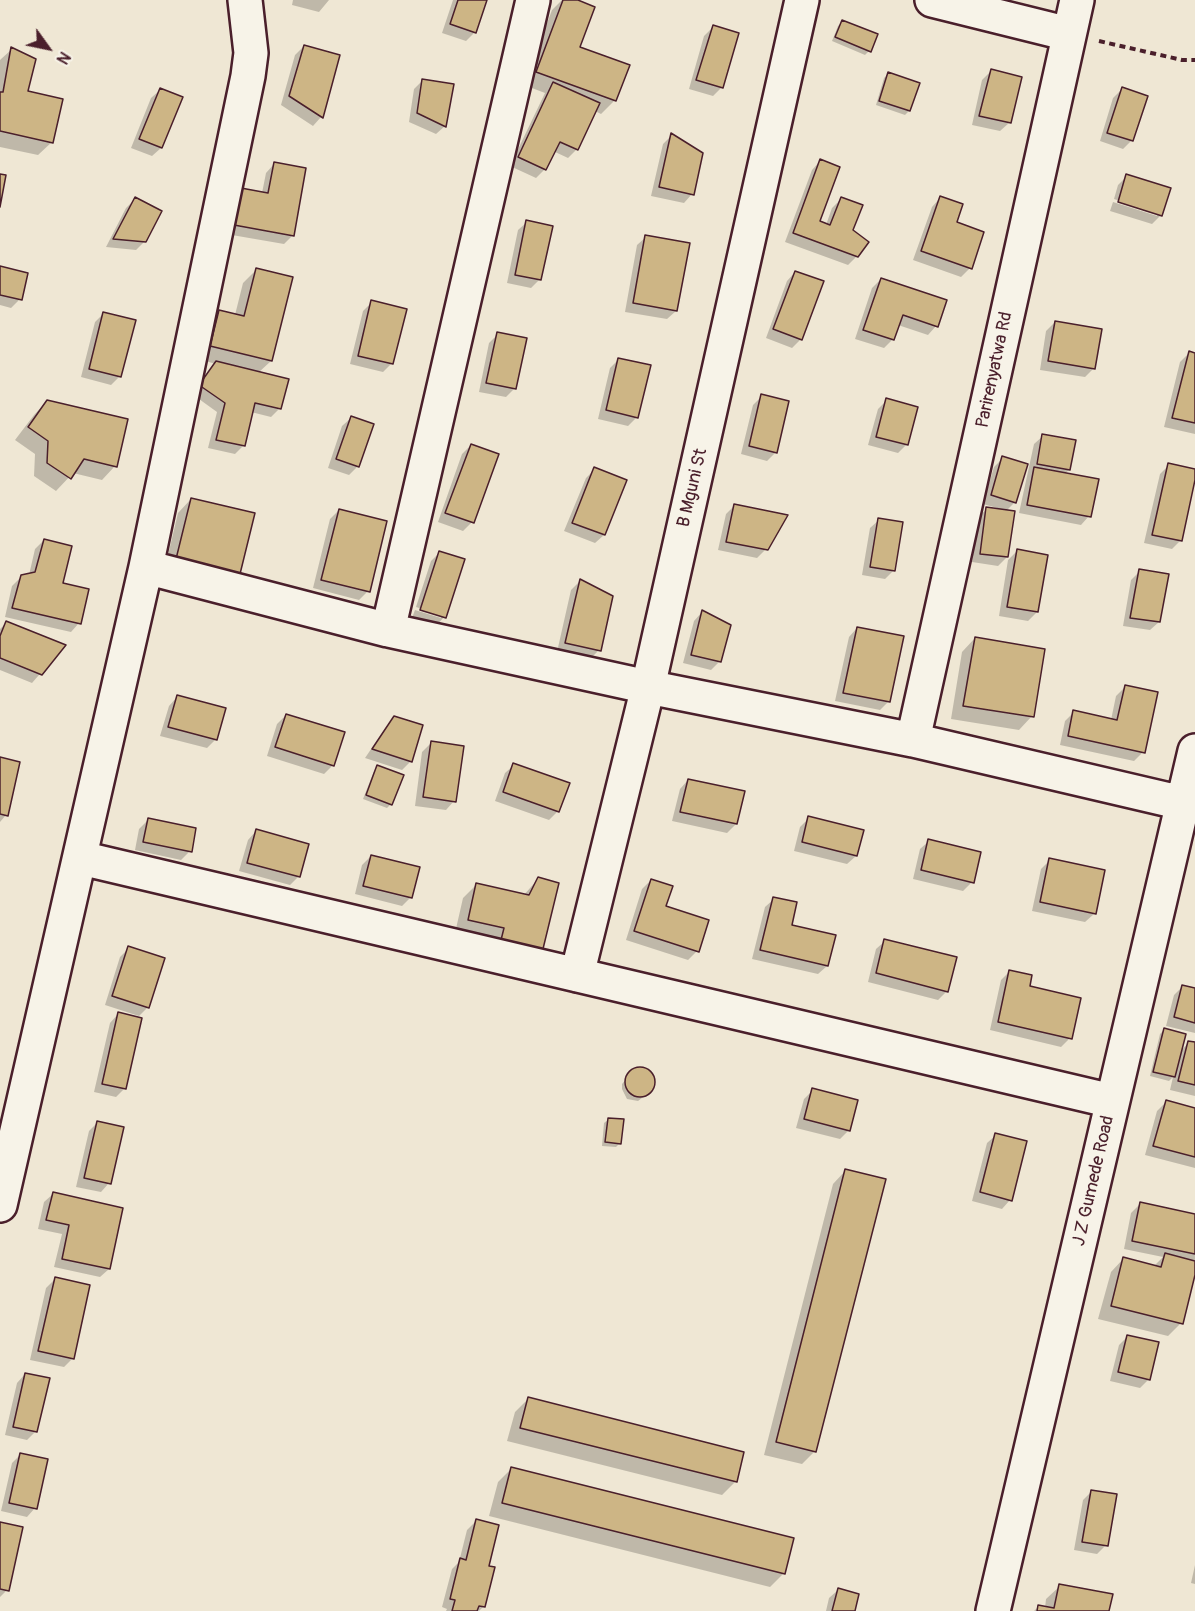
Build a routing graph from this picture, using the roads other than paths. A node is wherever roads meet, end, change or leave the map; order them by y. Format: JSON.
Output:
{"nodes":[{"id":1,"x":245,"y":0,"type":"edge"},
{"id":2,"x":533,"y":0,"type":"edge"},
{"id":3,"x":802,"y":0,"type":"edge"},
{"id":4,"x":932,"y":0,"type":"edge"},
{"id":5,"x":1077,"y":0,"type":"edge"},
{"id":6,"x":1069,"y":34,"type":"junction"},
{"id":7,"x":146,"y":567,"type":"junction"},
{"id":8,"x":388,"y":630,"type":"junction"},
{"id":9,"x":648,"y":687,"type":"junction"},
{"id":10,"x":913,"y":740,"type":"junction"},
{"id":11,"x":1195,"y":751,"type":"edge"},
{"id":12,"x":1189,"y":804,"type":"edge"},
{"id":13,"x":81,"y":858,"type":"junction"},
{"id":14,"x":577,"y":975,"type":"junction"},
{"id":15,"x":1112,"y":1101,"type":"junction"},
{"id":16,"x":0,"y":1205,"type":"edge"},
{"id":17,"x":993,"y":1611,"type":"edge"}],
"edges":[{"from":1,"to":7,"type":"street"},
{"from":2,"to":8,"type":"street"},
{"from":3,"to":9,"type":"street","name":"B Mguni St"},
{"from":4,"to":6,"type":"street"},
{"from":5,"to":6,"type":"street","name":"Parirenyatwa Rd"},
{"from":6,"to":10,"type":"street","name":"Parirenyatwa Rd"},
{"from":7,"to":8,"type":"street"},
{"from":7,"to":13,"type":"street"},
{"from":8,"to":9,"type":"street"},
{"from":9,"to":10,"type":"street"},
{"from":9,"to":14,"type":"street","name":"B Mguni St"},
{"from":10,"to":12,"type":"street"},
{"from":11,"to":12,"type":"street","name":"J Z Gumede Road"},
{"from":12,"to":15,"type":"street","name":"J Z Gumede Road"},
{"from":13,"to":14,"type":"street"},
{"from":13,"to":16,"type":"street"},
{"from":14,"to":15,"type":"street"},
{"from":15,"to":17,"type":"street","name":"J Z Gumede Road"}]}
